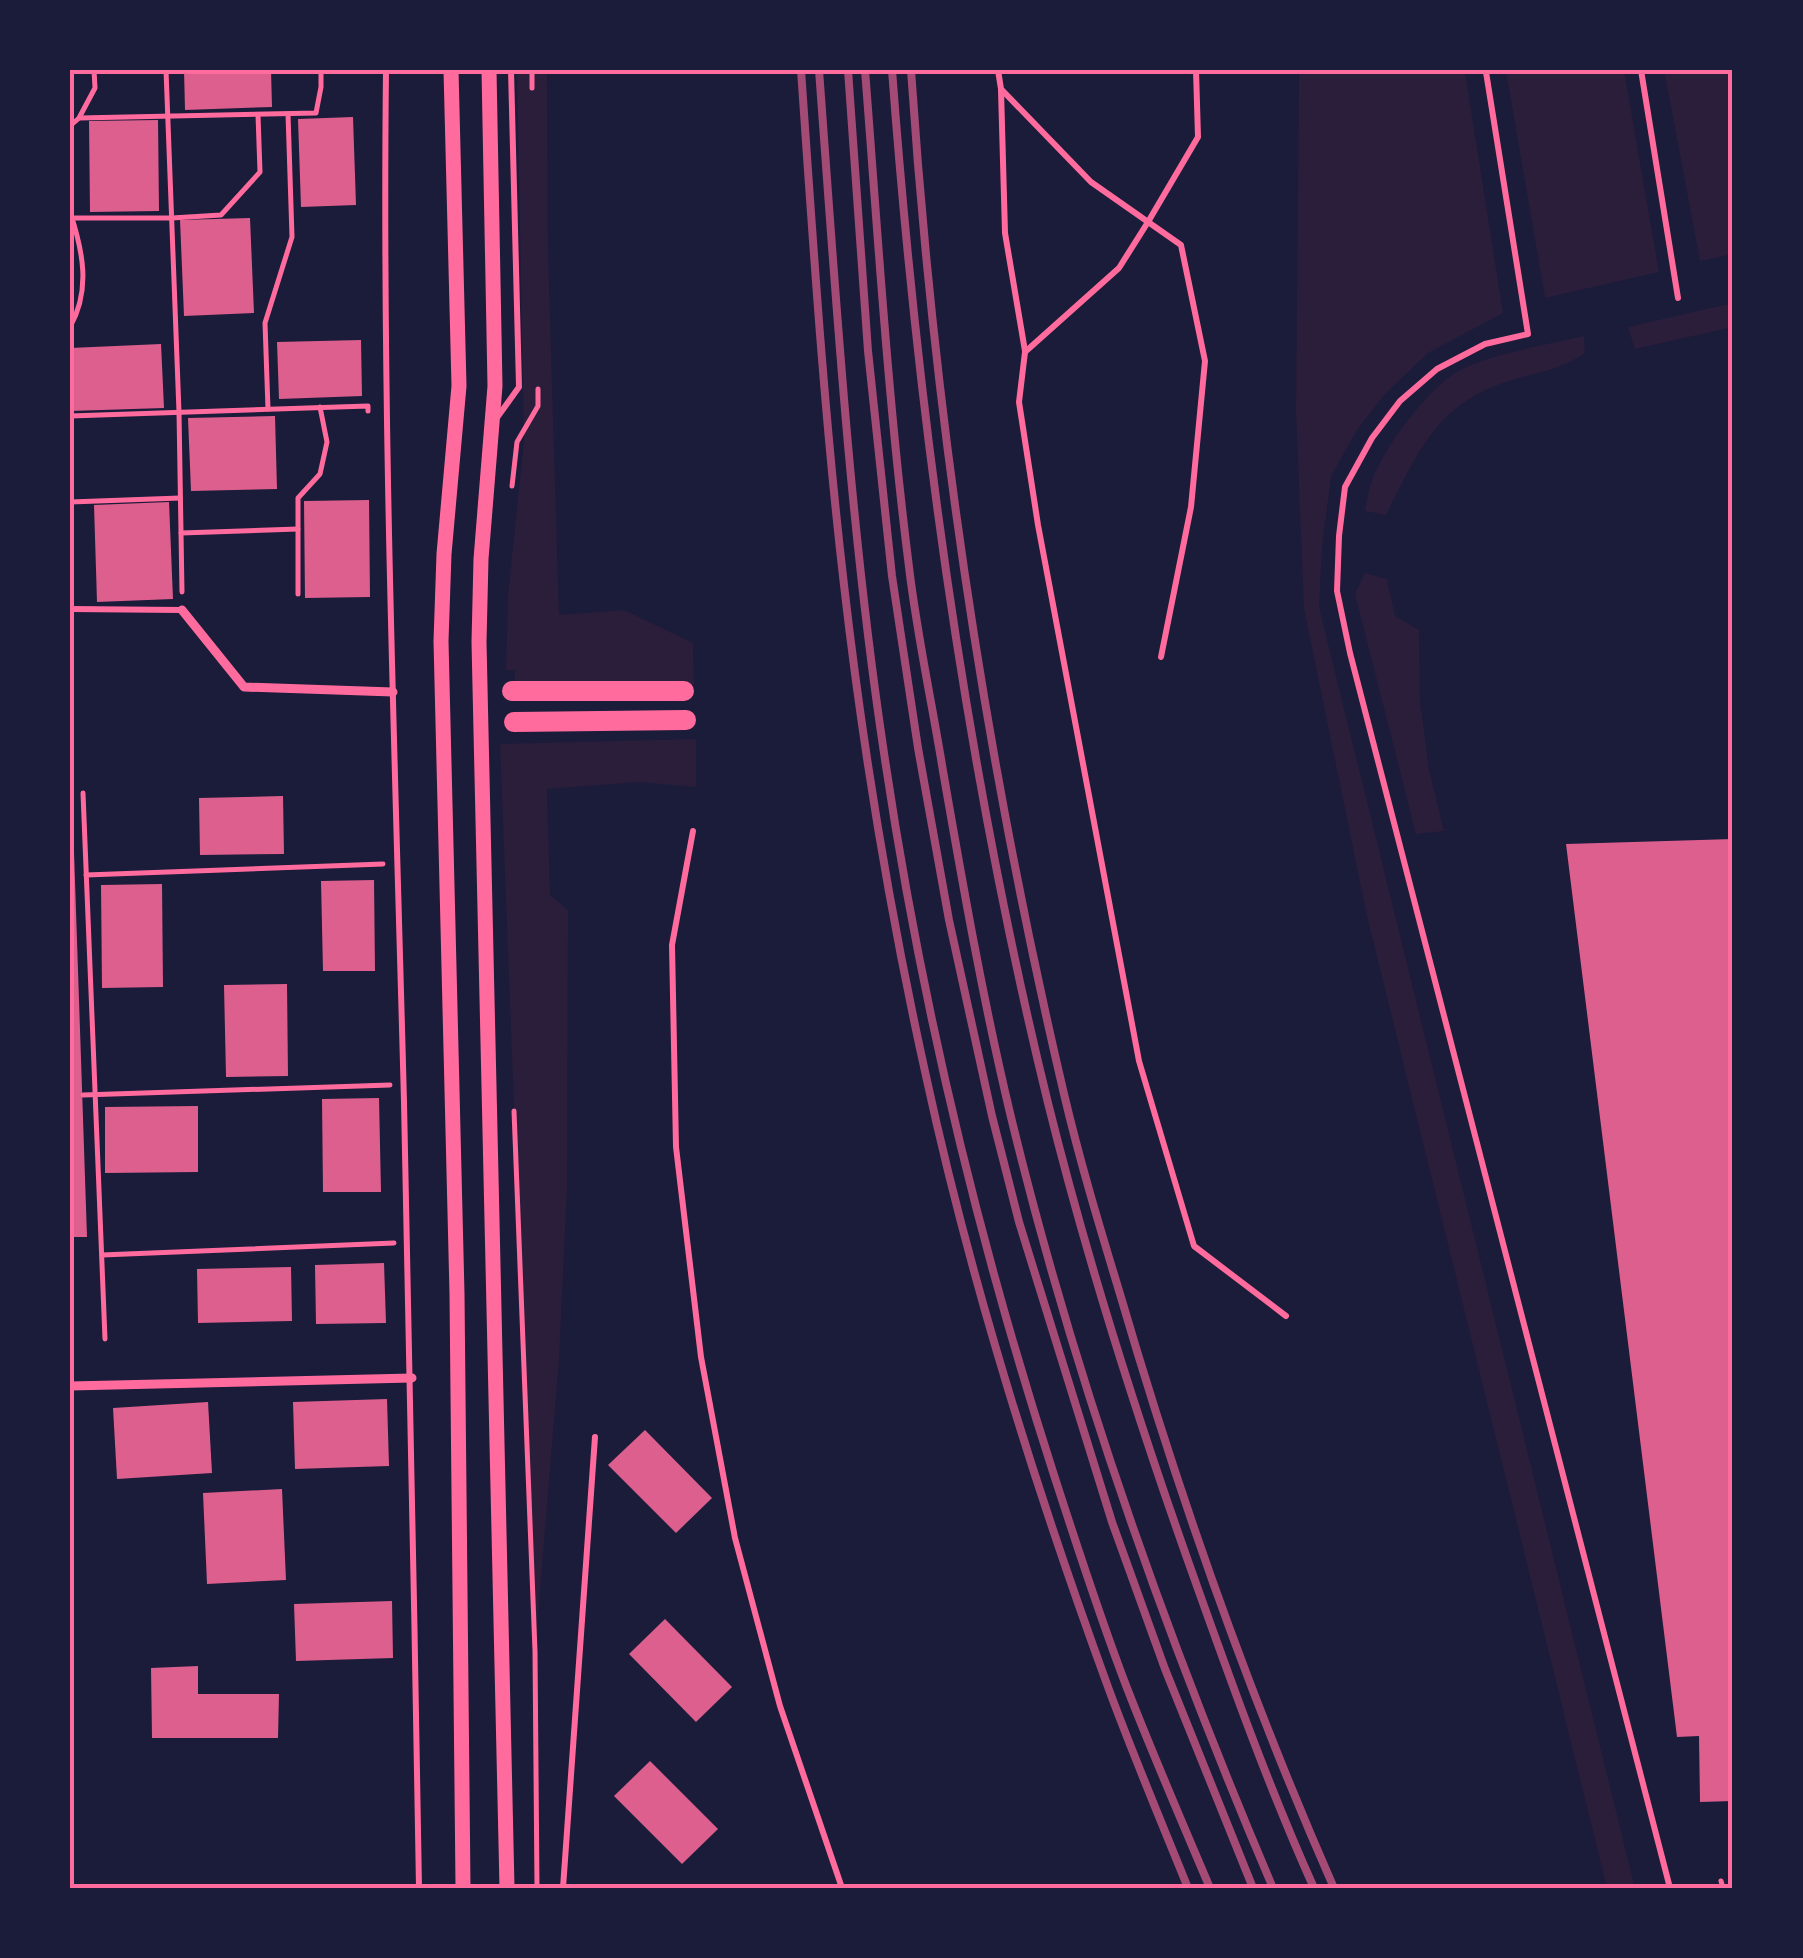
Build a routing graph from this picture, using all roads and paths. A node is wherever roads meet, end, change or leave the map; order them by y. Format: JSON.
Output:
{"nodes":[{"id":1,"x":94,"y":70,"type":"edge"},
{"id":2,"x":166,"y":70,"type":"edge"},
{"id":3,"x":321,"y":70,"type":"edge"},
{"id":4,"x":386,"y":70,"type":"edge"},
{"id":5,"x":451,"y":70,"type":"edge"},
{"id":6,"x":489,"y":70,"type":"edge"},
{"id":7,"x":511,"y":70,"type":"edge"},
{"id":8,"x":532,"y":70,"type":"edge"},
{"id":9,"x":998,"y":70,"type":"edge"},
{"id":10,"x":1196,"y":70,"type":"edge"},
{"id":11,"x":1641,"y":70,"type":"edge"},
{"id":12,"x":1486,"y":72,"type":"edge"},
{"id":13,"x":1001,"y":89,"type":"junction"},
{"id":14,"x":532,"y":90,"type":"dead end"},
{"id":15,"x":288,"y":114,"type":"junction"},
{"id":16,"x":258,"y":115,"type":"junction"},
{"id":17,"x":168,"y":117,"type":"junction"},
{"id":18,"x":79,"y":118,"type":"junction"},
{"id":19,"x":70,"y":126,"type":"edge"},
{"id":20,"x":71,"y":215,"type":"edge"},
{"id":21,"x":172,"y":218,"type":"junction"},
{"id":22,"x":1148,"y":222,"type":"junction"},
{"id":23,"x":1678,"y":298,"type":"dead end"},
{"id":24,"x":70,"y":327,"type":"edge"},
{"id":25,"x":1025,"y":352,"type":"junction"},
{"id":26,"x":538,"y":387,"type":"dead end"},
{"id":27,"x":320,"y":407,"type":"junction"},
{"id":28,"x":268,"y":408,"type":"junction"},
{"id":29,"x":179,"y":412,"type":"junction"},
{"id":30,"x":70,"y":416,"type":"edge"},
{"id":31,"x":369,"y":423,"type":"dead end"},
{"id":32,"x":493,"y":425,"type":"junction"},
{"id":33,"x":180,"y":498,"type":"junction"},
{"id":34,"x":510,"y":499,"type":"dead end"},
{"id":35,"x":70,"y":502,"type":"edge"},
{"id":36,"x":298,"y":529,"type":"junction"},
{"id":37,"x":181,"y":532,"type":"junction"},
{"id":38,"x":298,"y":594,"type":"dead end"},
{"id":39,"x":70,"y":609,"type":"edge"},
{"id":40,"x":182,"y":610,"type":"junction"},
{"id":41,"x":1161,"y":657,"type":"dead end"},
{"id":42,"x":512,"y":691,"type":"dead end"},
{"id":43,"x":684,"y":691,"type":"dead end"},
{"id":44,"x":393,"y":692,"type":"junction"},
{"id":45,"x":686,"y":720,"type":"dead end"},
{"id":46,"x":514,"y":722,"type":"dead end"},
{"id":47,"x":83,"y":793,"type":"dead end"},
{"id":48,"x":693,"y":830,"type":"dead end"},
{"id":49,"x":386,"y":864,"type":"dead end"},
{"id":50,"x":86,"y":875,"type":"junction"},
{"id":51,"x":392,"y":1085,"type":"dead end"},
{"id":52,"x":96,"y":1094,"type":"junction"},
{"id":53,"x":83,"y":1095,"type":"dead end"},
{"id":54,"x":514,"y":1098,"type":"dead end"},
{"id":55,"x":397,"y":1243,"type":"dead end"},
{"id":56,"x":102,"y":1255,"type":"junction"},
{"id":57,"x":1286,"y":1316,"type":"dead end"},
{"id":58,"x":105,"y":1338,"type":"dead end"},
{"id":59,"x":412,"y":1378,"type":"junction"},
{"id":60,"x":70,"y":1386,"type":"edge"},
{"id":61,"x":594,"y":1437,"type":"dead end"},
{"id":62,"x":418,"y":1888,"type":"edge"},
{"id":63,"x":464,"y":1888,"type":"edge"},
{"id":64,"x":507,"y":1888,"type":"edge"},
{"id":65,"x":537,"y":1888,"type":"edge"},
{"id":66,"x":563,"y":1888,"type":"edge"},
{"id":67,"x":842,"y":1888,"type":"edge"},
{"id":68,"x":1670,"y":1888,"type":"edge"}],
"edges":[{"from":1,"to":18,"type":"path"},
{"from":2,"to":17,"type":"path"},
{"from":3,"to":15,"type":"path"},
{"from":4,"to":44,"type":"lane"},
{"from":5,"to":63,"type":"street"},
{"from":6,"to":32,"type":"street"},
{"from":7,"to":32,"type":"lane"},
{"from":8,"to":14,"type":"path"},
{"from":9,"to":13,"type":"lane"},
{"from":10,"to":22,"type":"lane"},
{"from":11,"to":23,"type":"lane"},
{"from":12,"to":68,"type":"lane"},
{"from":13,"to":22,"type":"lane"},
{"from":13,"to":25,"type":"lane"},
{"from":15,"to":16,"type":"path"},
{"from":15,"to":28,"type":"path"},
{"from":16,"to":17,"type":"path"},
{"from":16,"to":21,"type":"path"},
{"from":17,"to":18,"type":"path"},
{"from":17,"to":21,"type":"path"},
{"from":18,"to":19,"type":"path"},
{"from":20,"to":21,"type":"path"},
{"from":20,"to":24,"type":"path"},
{"from":21,"to":29,"type":"path"},
{"from":22,"to":25,"type":"lane"},
{"from":22,"to":41,"type":"lane"},
{"from":25,"to":57,"type":"lane"},
{"from":26,"to":34,"type":"path"},
{"from":27,"to":28,"type":"path"},
{"from":27,"to":31,"type":"path"},
{"from":27,"to":36,"type":"path"},
{"from":28,"to":29,"type":"path"},
{"from":29,"to":30,"type":"path"},
{"from":29,"to":33,"type":"path"},
{"from":32,"to":64,"type":"street"},
{"from":33,"to":35,"type":"path"},
{"from":33,"to":37,"type":"path"},
{"from":36,"to":37,"type":"path"},
{"from":36,"to":38,"type":"path"},
{"from":37,"to":40,"type":"path"},
{"from":39,"to":40,"type":"lane"},
{"from":40,"to":44,"type":"street"},
{"from":42,"to":43,"type":"main road"},
{"from":44,"to":59,"type":"lane"},
{"from":45,"to":46,"type":"main road"},
{"from":47,"to":50,"type":"path"},
{"from":48,"to":67,"type":"lane"},
{"from":49,"to":50,"type":"path"},
{"from":50,"to":52,"type":"path"},
{"from":51,"to":52,"type":"path"},
{"from":52,"to":53,"type":"path"},
{"from":52,"to":56,"type":"path"},
{"from":54,"to":65,"type":"path"},
{"from":55,"to":56,"type":"path"},
{"from":56,"to":58,"type":"path"},
{"from":59,"to":60,"type":"street"},
{"from":59,"to":62,"type":"lane"},
{"from":61,"to":66,"type":"lane"}]}
